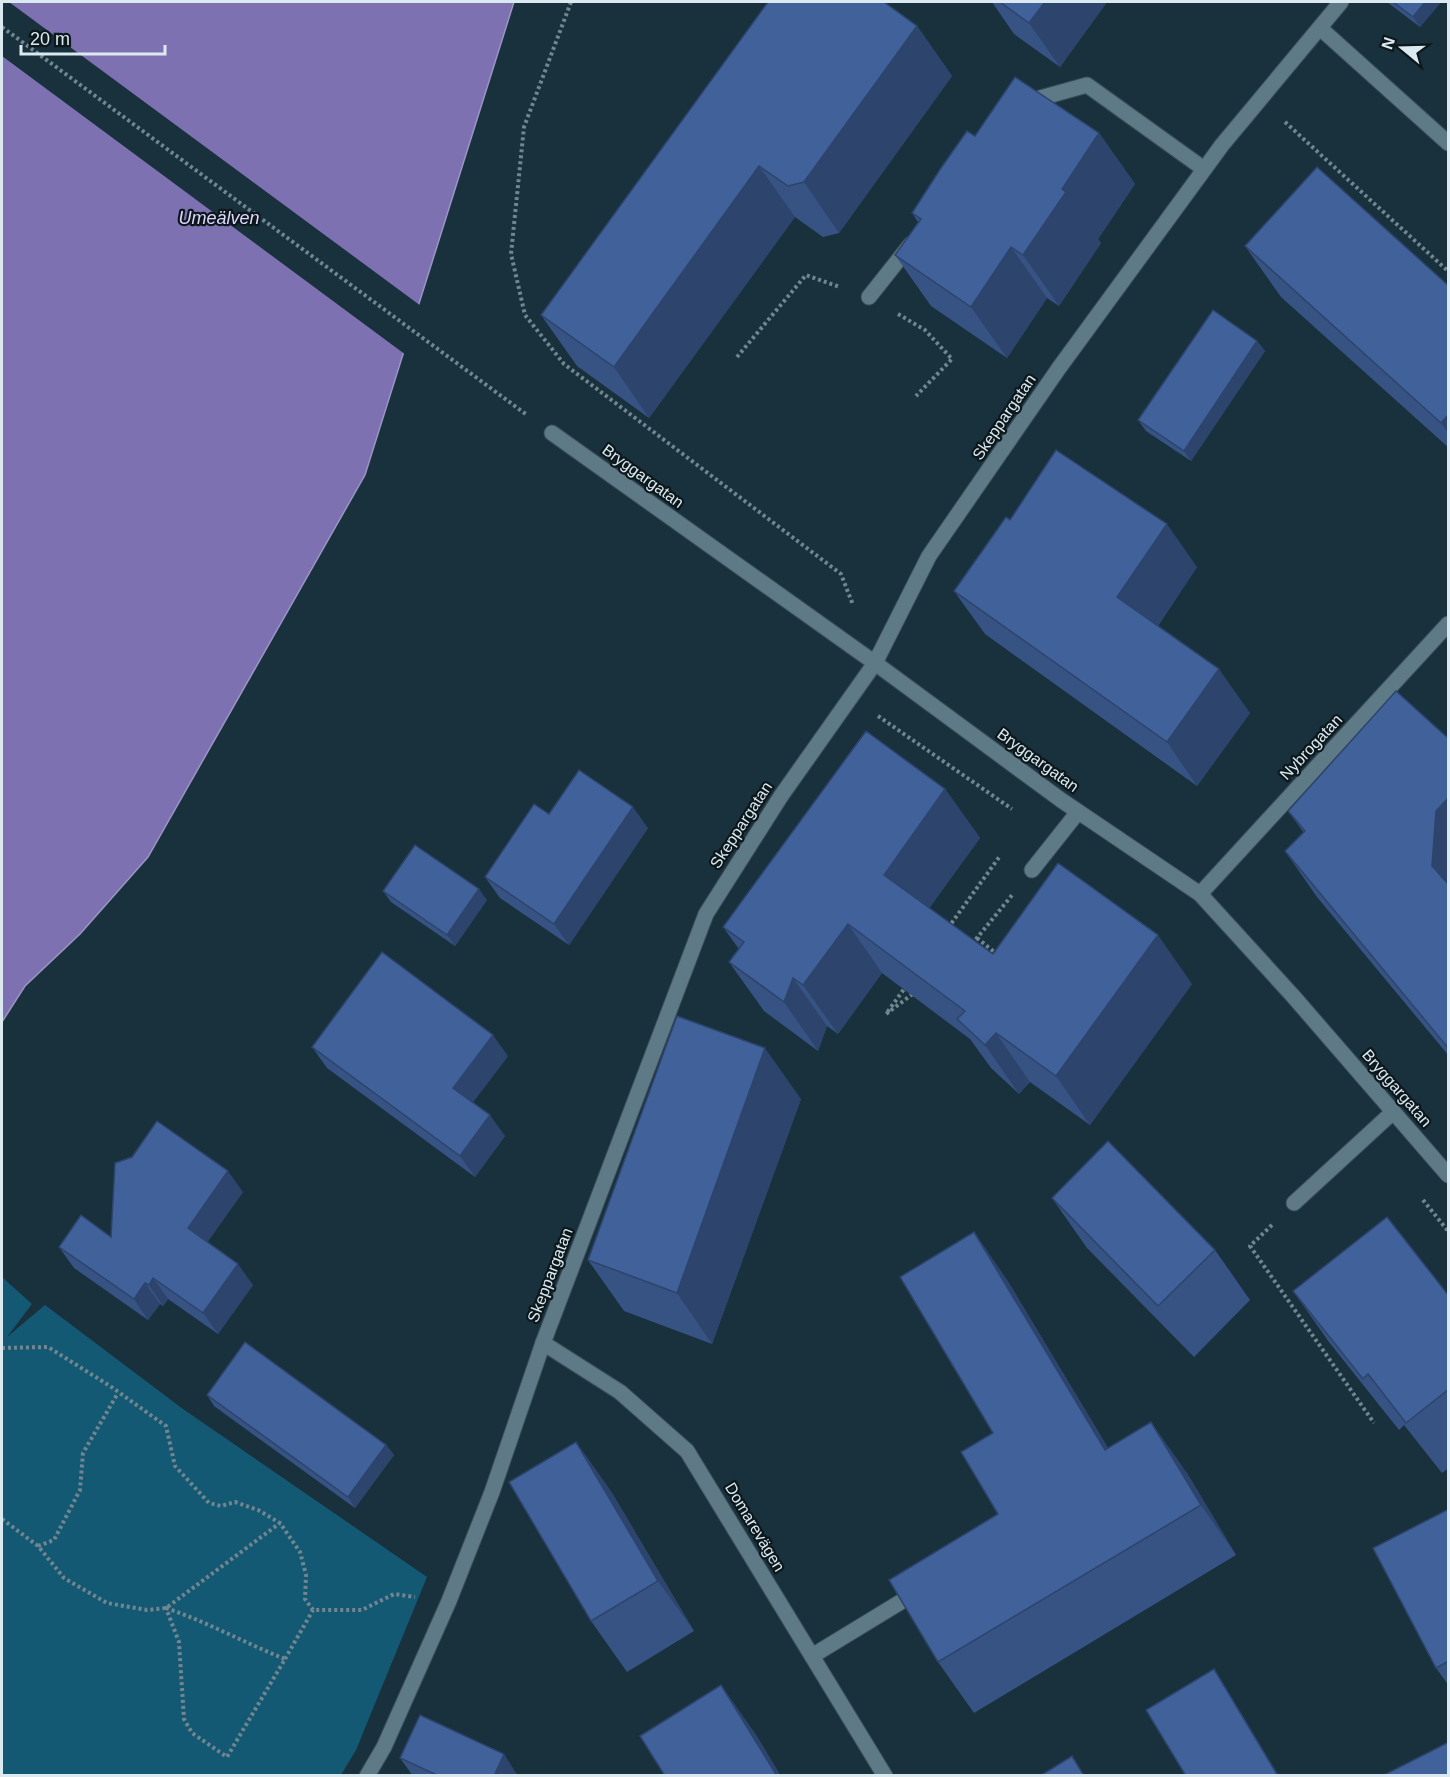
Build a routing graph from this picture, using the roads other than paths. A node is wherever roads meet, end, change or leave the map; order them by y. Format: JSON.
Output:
{"nodes":[{"id":1,"x":1341,"y":2,"type":"edge"},
{"id":2,"x":1320,"y":27,"type":"junction"},
{"id":3,"x":1016,"y":112,"type":"edge"},
{"id":4,"x":1449,"y":143,"type":"edge"},
{"id":5,"x":1204,"y":169,"type":"junction"},
{"id":6,"x":921,"y":232,"type":"edge"},
{"id":7,"x":869,"y":297,"type":"road end"},
{"id":8,"x":552,"y":433,"type":"road end"},
{"id":9,"x":1447,"y":629,"type":"edge"},
{"id":10,"x":875,"y":663,"type":"junction"},
{"id":11,"x":1078,"y":812,"type":"junction"},
{"id":12,"x":1032,"y":870,"type":"road end"},
{"id":13,"x":1200,"y":894,"type":"junction"},
{"id":14,"x":1393,"y":1112,"type":"junction"},
{"id":15,"x":1449,"y":1175,"type":"edge"},
{"id":16,"x":1294,"y":1203,"type":"road end"},
{"id":17,"x":543,"y":1343,"type":"junction"},
{"id":18,"x":931,"y":1583,"type":"edge"},
{"id":19,"x":812,"y":1656,"type":"junction"},
{"id":20,"x":367,"y":1776,"type":"edge"},
{"id":21,"x":885,"y":1776,"type":"edge"}],
"edges":[{"from":1,"to":2,"type":"street","name":"Skeppargatan"},
{"from":2,"to":4,"type":"street"},
{"from":2,"to":5,"type":"street","name":"Skeppargatan"},
{"from":3,"to":5,"type":"street"},
{"from":5,"to":10,"type":"street","name":"Skeppargatan"},
{"from":6,"to":7,"type":"street"},
{"from":8,"to":10,"type":"street","name":"Bryggargatan"},
{"from":9,"to":13,"type":"street","name":"Nybrogatan"},
{"from":10,"to":11,"type":"street","name":"Bryggargatan"},
{"from":10,"to":17,"type":"street","name":"Skeppargatan"},
{"from":11,"to":12,"type":"street"},
{"from":11,"to":13,"type":"street","name":"Bryggargatan"},
{"from":13,"to":14,"type":"street","name":"Bryggargatan"},
{"from":14,"to":15,"type":"street","name":"Bryggargatan"},
{"from":14,"to":16,"type":"street"},
{"from":17,"to":19,"type":"street","name":"Domarevägen"},
{"from":17,"to":20,"type":"street","name":"Skeppargatan"},
{"from":18,"to":19,"type":"street"},
{"from":19,"to":21,"type":"street","name":"Domarevägen"}]}
